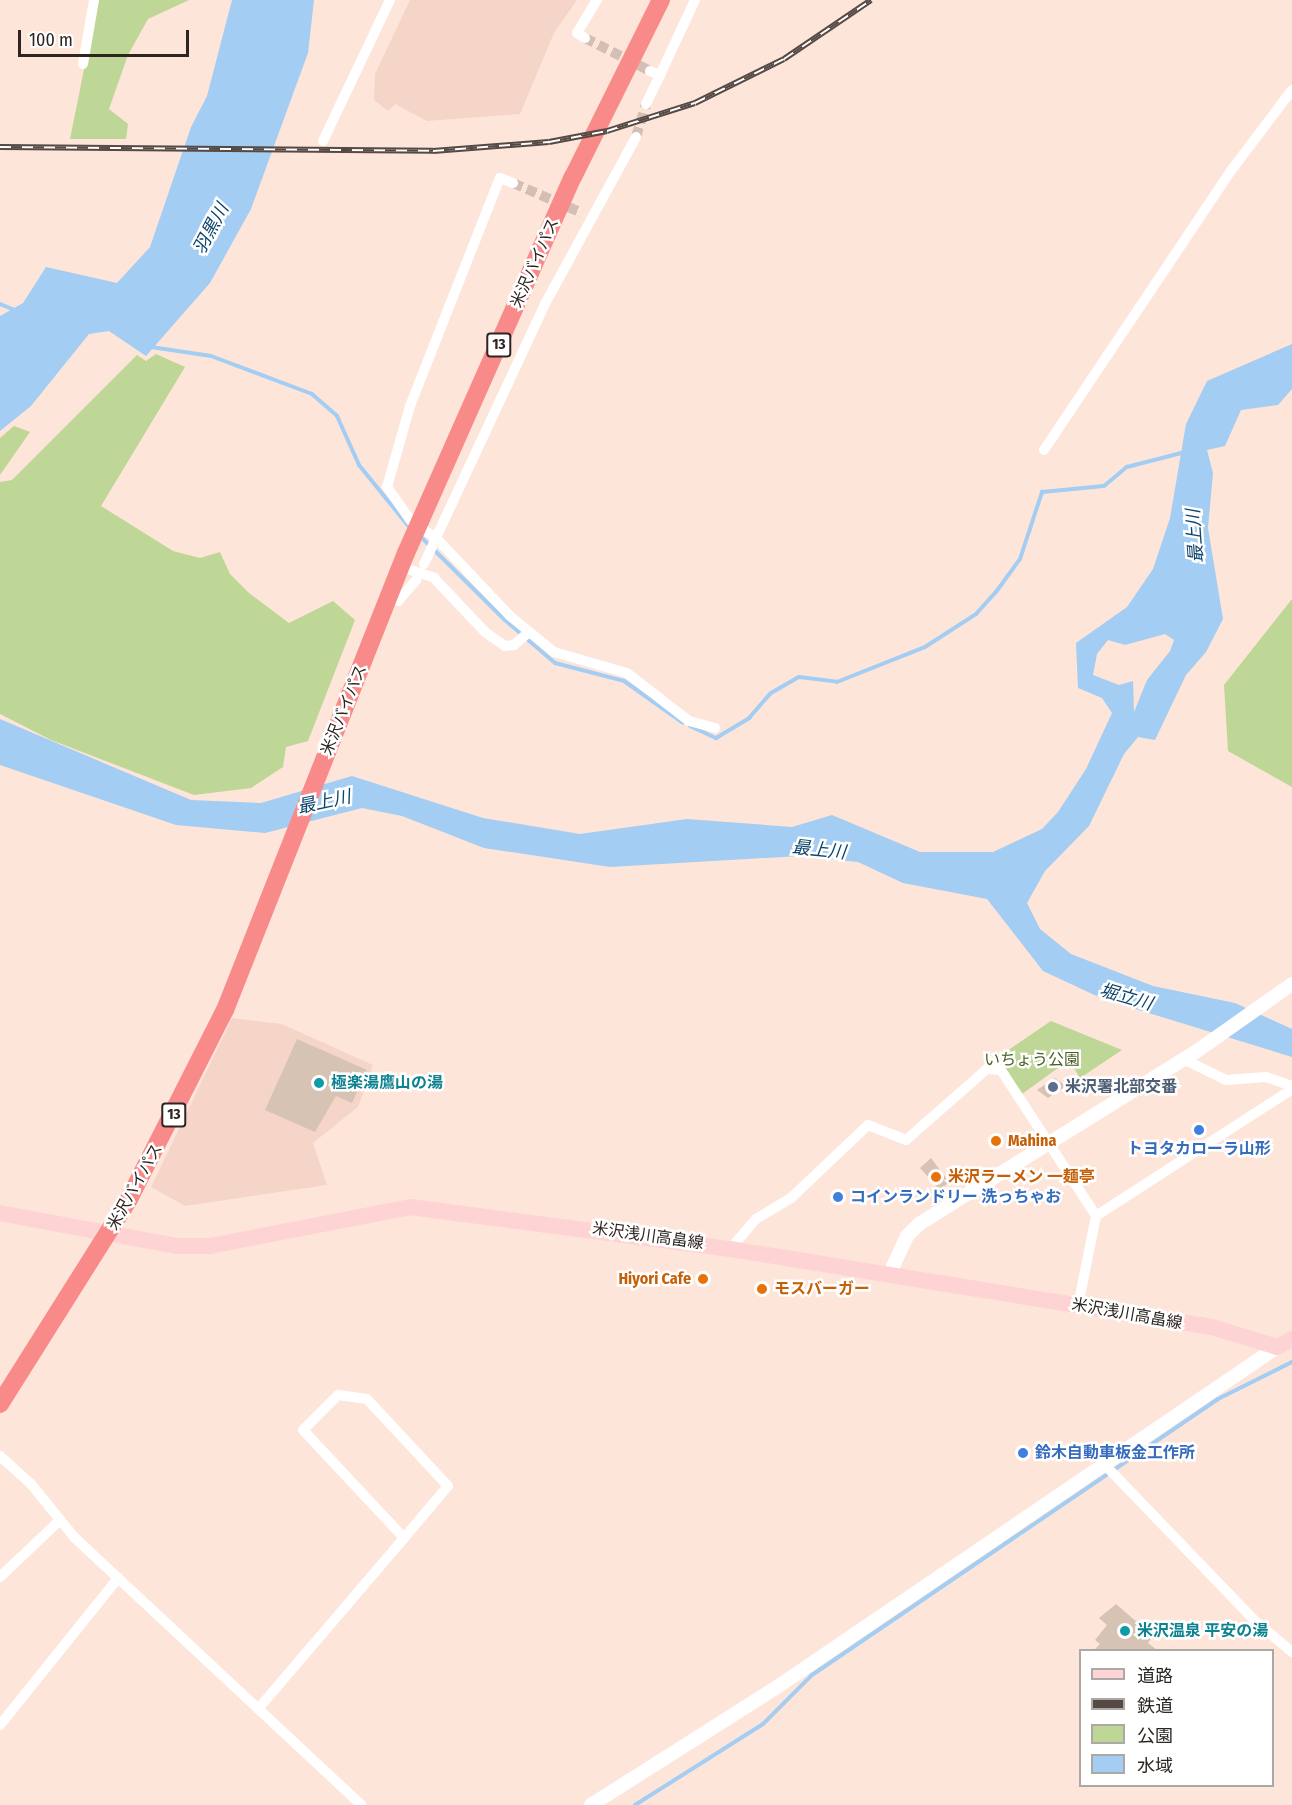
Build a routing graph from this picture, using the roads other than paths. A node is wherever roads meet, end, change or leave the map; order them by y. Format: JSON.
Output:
{"nodes":[{"id":1,"x":94,"y":0,"type":"edge"},
{"id":2,"x":390,"y":0,"type":"edge"},
{"id":3,"x":597,"y":0,"type":"edge"},
{"id":4,"x":661,"y":0,"type":"edge"},
{"id":5,"x":696,"y":0,"type":"edge"},
{"id":6,"x":585,"y":38,"type":"dead end"},
{"id":7,"x":83,"y":64,"type":"dead end"},
{"id":8,"x":1292,"y":90,"type":"edge"},
{"id":9,"x":646,"y":104,"type":"tunnel mouth"},
{"id":10,"x":636,"y":137,"type":"tunnel mouth"},
{"id":11,"x":323,"y":141,"type":"dead end"},
{"id":12,"x":513,"y":183,"type":"dead end"},
{"id":13,"x":1044,"y":450,"type":"dead end"},
{"id":14,"x":420,"y":521,"type":"junction"},
{"id":15,"x":434,"y":541,"type":"junction"},
{"id":16,"x":404,"y":560,"type":"junction"},
{"id":17,"x":425,"y":561,"type":"dead end"},
{"id":18,"x":416,"y":580,"type":"dead end"},
{"id":19,"x":388,"y":604,"type":"junction"},
{"id":20,"x":525,"y":637,"type":"junction"},
{"id":21,"x":715,"y":728,"type":"dead end"},
{"id":22,"x":1292,"y":975,"type":"edge"},
{"id":23,"x":1292,"y":984,"type":"edge"},
{"id":24,"x":1183,"y":1059,"type":"junction"},
{"id":25,"x":1292,"y":1087,"type":"edge"},
{"id":26,"x":1046,"y":1144,"type":"junction"},
{"id":27,"x":0,"y":1213,"type":"edge"},
{"id":28,"x":1096,"y":1216,"type":"junction"},
{"id":29,"x":109,"y":1234,"type":"junction"},
{"id":30,"x":730,"y":1249,"type":"junction"},
{"id":31,"x":889,"y":1275,"type":"junction"},
{"id":32,"x":1078,"y":1306,"type":"junction"},
{"id":33,"x":1285,"y":1343,"type":"edge"},
{"id":34,"x":0,"y":1404,"type":"edge"},
{"id":35,"x":0,"y":1456,"type":"edge"},
{"id":36,"x":1106,"y":1466,"type":"junction"},
{"id":37,"x":60,"y":1520,"type":"junction"},
{"id":38,"x":404,"y":1538,"type":"junction"},
{"id":39,"x":0,"y":1576,"type":"edge"},
{"id":40,"x":118,"y":1578,"type":"junction"},
{"id":41,"x":1292,"y":1652,"type":"edge"},
{"id":42,"x":258,"y":1709,"type":"junction"},
{"id":43,"x":0,"y":1725,"type":"edge"},
{"id":44,"x":361,"y":1805,"type":"edge"},
{"id":45,"x":591,"y":1805,"type":"edge"}],
"edges":[{"from":1,"to":7,"type":"street"},
{"from":2,"to":11,"type":"street"},
{"from":3,"to":6,"type":"street"},
{"from":4,"to":14,"type":"highway","name":"米沢バイパス","number":"13"},
{"from":5,"to":9,"type":"street"},
{"from":8,"to":13,"type":"street"},
{"from":10,"to":15,"type":"street"},
{"from":12,"to":14,"type":"street"},
{"from":14,"to":15,"type":"street"},
{"from":14,"to":16,"type":"highway","name":"米沢バイパス","number":"13"},
{"from":15,"to":17,"type":"street"},
{"from":15,"to":20,"type":"street"},
{"from":16,"to":19,"type":"highway","name":"米沢バイパス","number":"13"},
{"from":16,"to":20,"type":"street"},
{"from":18,"to":19,"type":"street"},
{"from":19,"to":29,"type":"highway","name":"米沢バイパス","number":"13"},
{"from":20,"to":21,"type":"street"},
{"from":22,"to":23,"type":"street"},
{"from":23,"to":24,"type":"street"},
{"from":24,"to":25,"type":"street"},
{"from":24,"to":26,"type":"street"},
{"from":25,"to":28,"type":"street"},
{"from":26,"to":28,"type":"street"},
{"from":26,"to":30,"type":"street"},
{"from":26,"to":31,"type":"street"},
{"from":27,"to":29,"type":"main road","name":"米沢浅川高畠線"},
{"from":28,"to":32,"type":"street"},
{"from":29,"to":30,"type":"main road","name":"米沢浅川高畠線"},
{"from":29,"to":34,"type":"highway","name":"米沢バイパス","number":"13"},
{"from":30,"to":31,"type":"main road","name":"米沢浅川高畠線"},
{"from":31,"to":32,"type":"main road","name":"米沢浅川高畠線"},
{"from":32,"to":33,"type":"main road","name":"米沢浅川高畠線"},
{"from":33,"to":36,"type":"street"},
{"from":35,"to":37,"type":"street"},
{"from":36,"to":41,"type":"street"},
{"from":36,"to":45,"type":"street"},
{"from":37,"to":39,"type":"street"},
{"from":37,"to":40,"type":"street"},
{"from":38,"to":38,"type":"street"},
{"from":38,"to":42,"type":"street"},
{"from":40,"to":42,"type":"street"},
{"from":40,"to":43,"type":"street"},
{"from":42,"to":44,"type":"street"}]}
